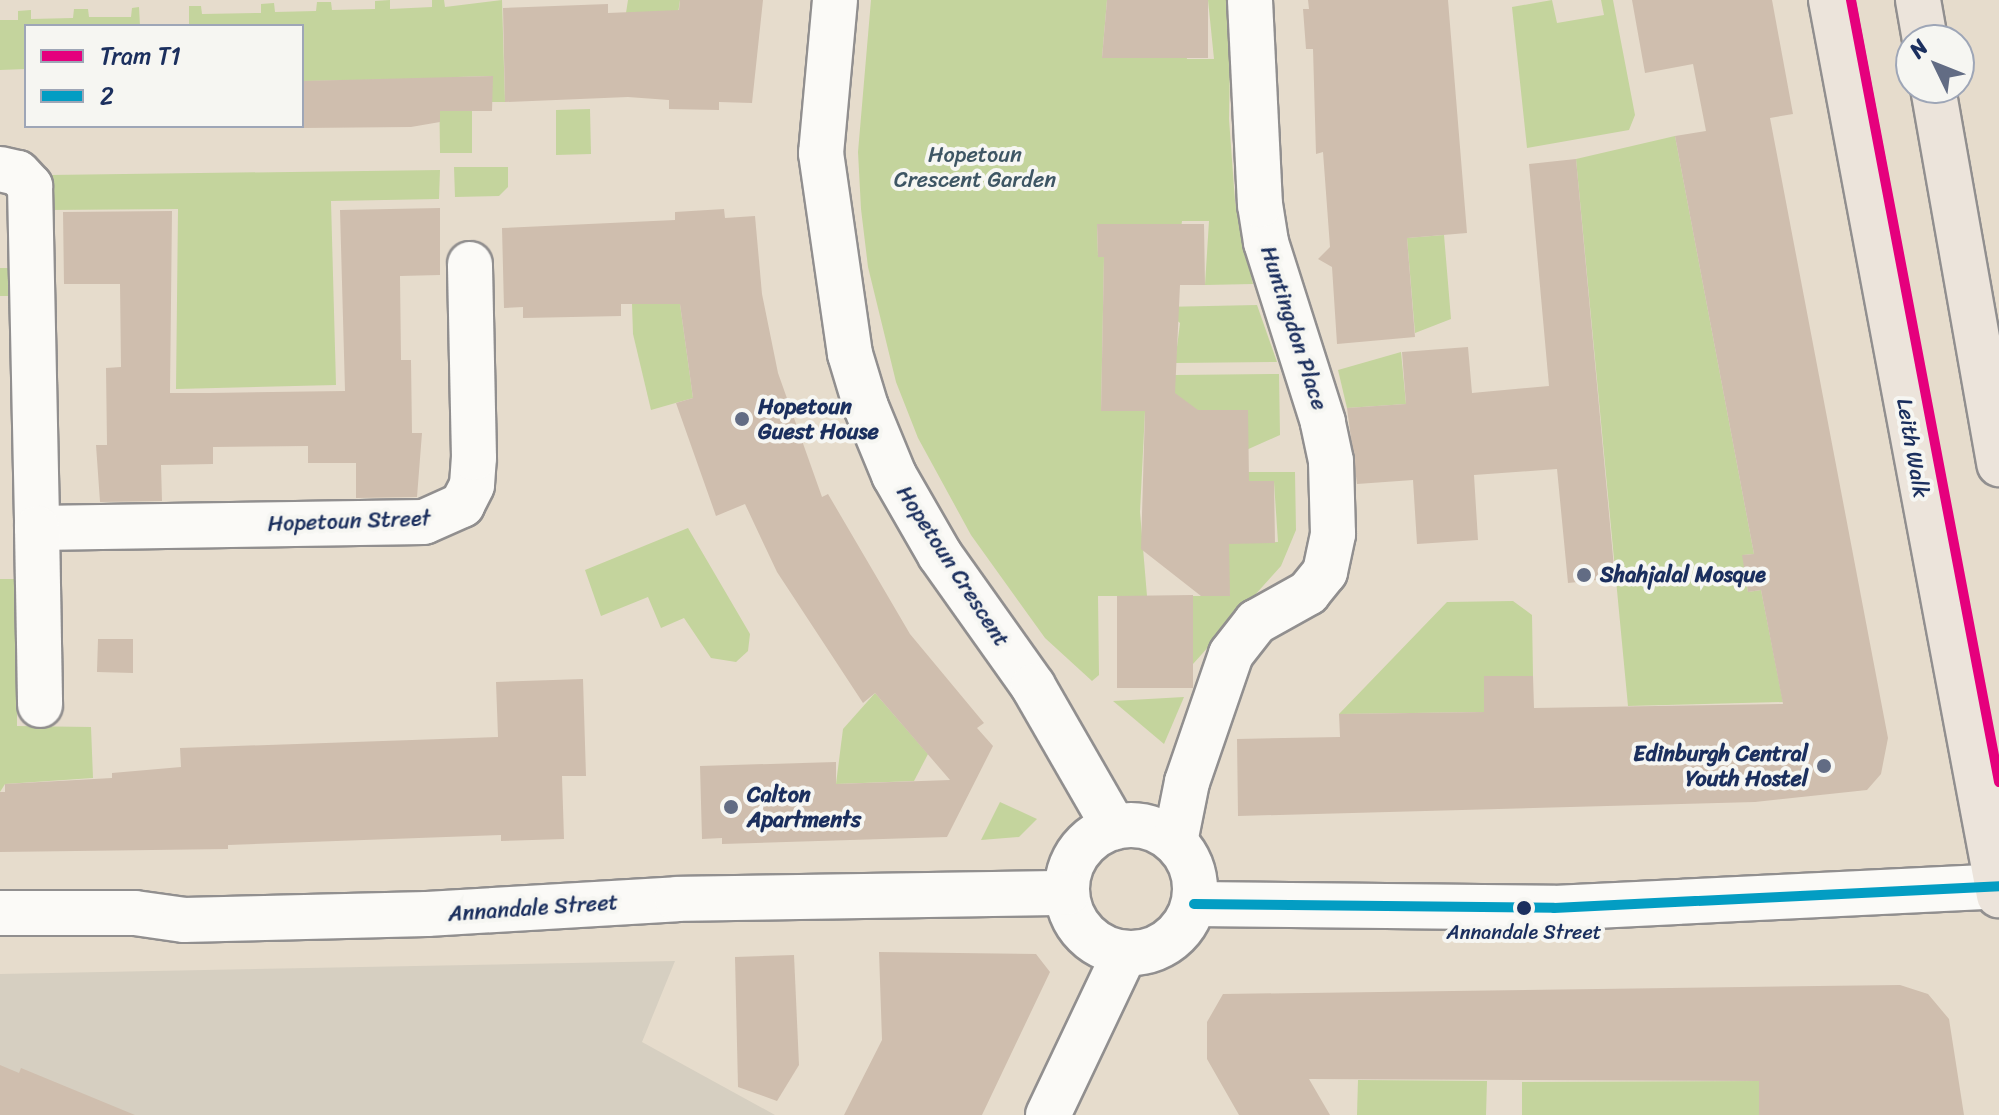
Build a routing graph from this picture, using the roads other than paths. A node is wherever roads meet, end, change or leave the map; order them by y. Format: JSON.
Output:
{"nodes":[{"id":1,"x":835,"y":0,"type":"edge"},
{"id":2,"x":1250,"y":0,"type":"edge"},
{"id":3,"x":1831,"y":0,"type":"edge"},
{"id":4,"x":1918,"y":0,"type":"edge"},
{"id":5,"x":1922,"y":24,"type":"edge"},
{"id":6,"x":1936,"y":104,"type":"edge"},
{"id":7,"x":0,"y":169,"type":"edge"},
{"id":8,"x":470,"y":264,"type":"dead end"},
{"id":9,"x":1999,"y":464,"type":"edge"},
{"id":10,"x":37,"y":528,"type":"junction"},
{"id":11,"x":40,"y":705,"type":"dead end"},
{"id":12,"x":1114,"y":827,"type":"junction"},
{"id":13,"x":1175,"y":842,"type":"junction"},
{"id":14,"x":1998,"y":889,"type":"edge"},
{"id":15,"x":1067,"y":893,"type":"junction"},
{"id":16,"x":1194,"y":904,"type":"junction"},
{"id":17,"x":0,"y":913,"type":"edge"},
{"id":18,"x":1125,"y":953,"type":"junction"},
{"id":19,"x":1048,"y":1115,"type":"edge"}],
"edges":[{"from":1,"to":12,"type":"street","name":"Hopetoun Crescent"},
{"from":2,"to":13,"type":"street","name":"Huntingdon Place"},
{"from":3,"to":14,"type":"main road","name":"Leith Walk"},
{"from":4,"to":5,"type":"main road"},
{"from":6,"to":9,"type":"main road"},
{"from":7,"to":10,"type":"street"},
{"from":8,"to":10,"type":"street","name":"Hopetoun Street"},
{"from":10,"to":11,"type":"street"},
{"from":12,"to":13,"type":"street"},
{"from":12,"to":15,"type":"street"},
{"from":13,"to":16,"type":"street"},
{"from":14,"to":16,"type":"street"},
{"from":15,"to":17,"type":"street","name":"Annandale Street"},
{"from":15,"to":18,"type":"street"},
{"from":16,"to":18,"type":"street"},
{"from":18,"to":19,"type":"street"}]}
